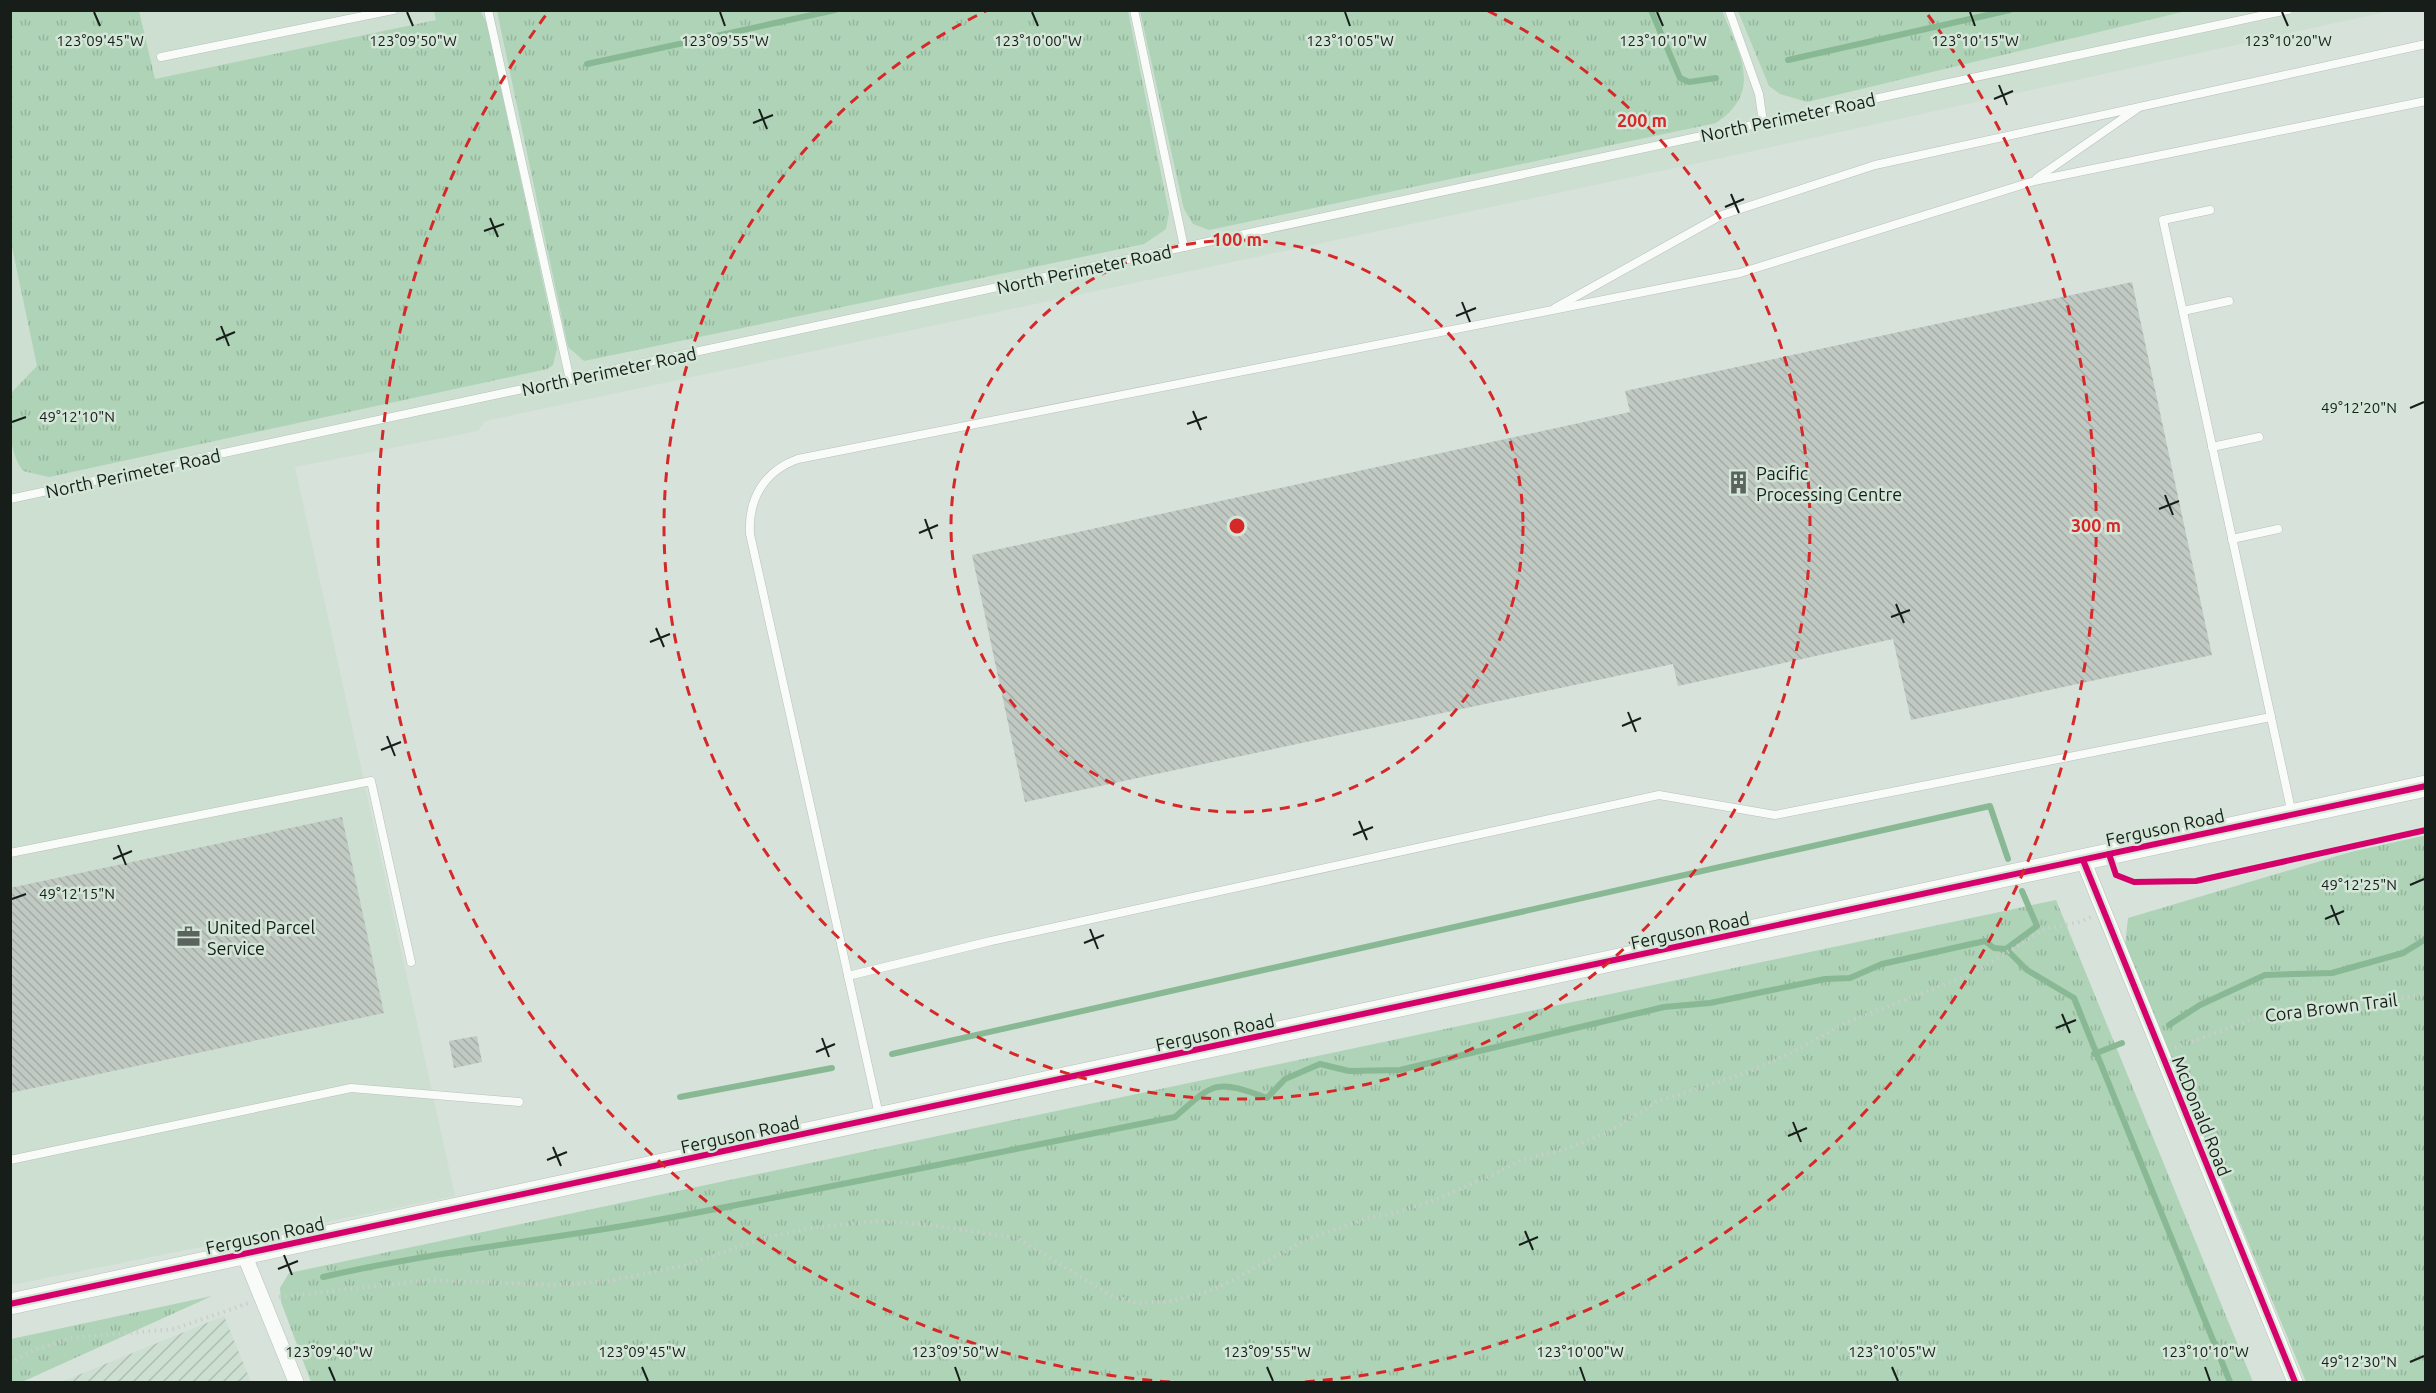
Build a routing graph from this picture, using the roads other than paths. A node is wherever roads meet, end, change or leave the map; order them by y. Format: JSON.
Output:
{"nodes":[{"id":1,"x":393,"y":10,"type":"edge"},
{"id":2,"x":488,"y":10,"type":"edge"},
{"id":3,"x":1134,"y":10,"type":"edge"},
{"id":4,"x":1729,"y":10,"type":"edge"},
{"id":5,"x":2288,"y":10,"type":"edge"},
{"id":6,"x":2426,"y":44,"type":"edge"},
{"id":7,"x":161,"y":57,"type":"dead end"},
{"id":8,"x":2426,"y":101,"type":"edge"},
{"id":9,"x":2141,"y":105,"type":"junction"},
{"id":10,"x":1763,"y":123,"type":"junction"},
{"id":11,"x":2034,"y":180,"type":"junction"},
{"id":12,"x":2210,"y":210,"type":"dead end"},
{"id":13,"x":1184,"y":247,"type":"junction"},
{"id":14,"x":2229,"y":301,"type":"dead end"},
{"id":15,"x":1548,"y":311,"type":"junction"},
{"id":16,"x":2182,"y":311,"type":"junction"},
{"id":17,"x":570,"y":380,"type":"junction"},
{"id":18,"x":2259,"y":437,"type":"dead end"},
{"id":19,"x":2212,"y":447,"type":"junction"},
{"id":20,"x":10,"y":499,"type":"edge"},
{"id":21,"x":2278,"y":529,"type":"dead end"},
{"id":22,"x":2232,"y":539,"type":"junction"},
{"id":23,"x":2271,"y":717,"type":"junction"},
{"id":24,"x":2426,"y":786,"type":"edge"},
{"id":25,"x":2293,"y":815,"type":"junction"},
{"id":26,"x":10,"y":853,"type":"edge"},
{"id":27,"x":2083,"y":860,"type":"junction"},
{"id":28,"x":411,"y":962,"type":"dead end"},
{"id":29,"x":848,"y":976,"type":"junction"},
{"id":30,"x":519,"y":1102,"type":"dead end"},
{"id":31,"x":880,"y":1120,"type":"junction"},
{"id":32,"x":10,"y":1160,"type":"edge"},
{"id":33,"x":244,"y":1254,"type":"junction"},
{"id":34,"x":10,"y":1304,"type":"edge"},
{"id":35,"x":296,"y":1383,"type":"edge"},
{"id":36,"x":2295,"y":1383,"type":"edge"}],
"edges":[{"from":1,"to":7,"type":"lane"},
{"from":2,"to":17,"type":"lane"},
{"from":3,"to":13,"type":"lane"},
{"from":4,"to":10,"type":"lane"},
{"from":5,"to":10,"type":"lane","name":"North Perimeter Road"},
{"from":6,"to":9,"type":"lane"},
{"from":8,"to":11,"type":"lane"},
{"from":9,"to":11,"type":"lane"},
{"from":9,"to":15,"type":"lane"},
{"from":10,"to":13,"type":"lane","name":"North Perimeter Road"},
{"from":11,"to":15,"type":"lane"},
{"from":12,"to":16,"type":"lane"},
{"from":13,"to":17,"type":"lane","name":"North Perimeter Road"},
{"from":14,"to":16,"type":"lane"},
{"from":15,"to":29,"type":"lane"},
{"from":16,"to":19,"type":"lane"},
{"from":17,"to":20,"type":"lane","name":"North Perimeter Road"},
{"from":18,"to":19,"type":"lane"},
{"from":19,"to":22,"type":"lane"},
{"from":21,"to":22,"type":"lane"},
{"from":22,"to":23,"type":"lane"},
{"from":23,"to":25,"type":"lane"},
{"from":23,"to":29,"type":"lane"},
{"from":24,"to":25,"type":"street","name":"Ferguson Road"},
{"from":25,"to":27,"type":"street","name":"Ferguson Road"},
{"from":26,"to":28,"type":"lane"},
{"from":27,"to":31,"type":"street","name":"Ferguson Road"},
{"from":27,"to":36,"type":"street","name":"McDonald Road"},
{"from":29,"to":31,"type":"lane"},
{"from":30,"to":32,"type":"lane"},
{"from":31,"to":33,"type":"street","name":"Ferguson Road"},
{"from":33,"to":34,"type":"street","name":"Ferguson Road"},
{"from":33,"to":35,"type":"street"}]}
